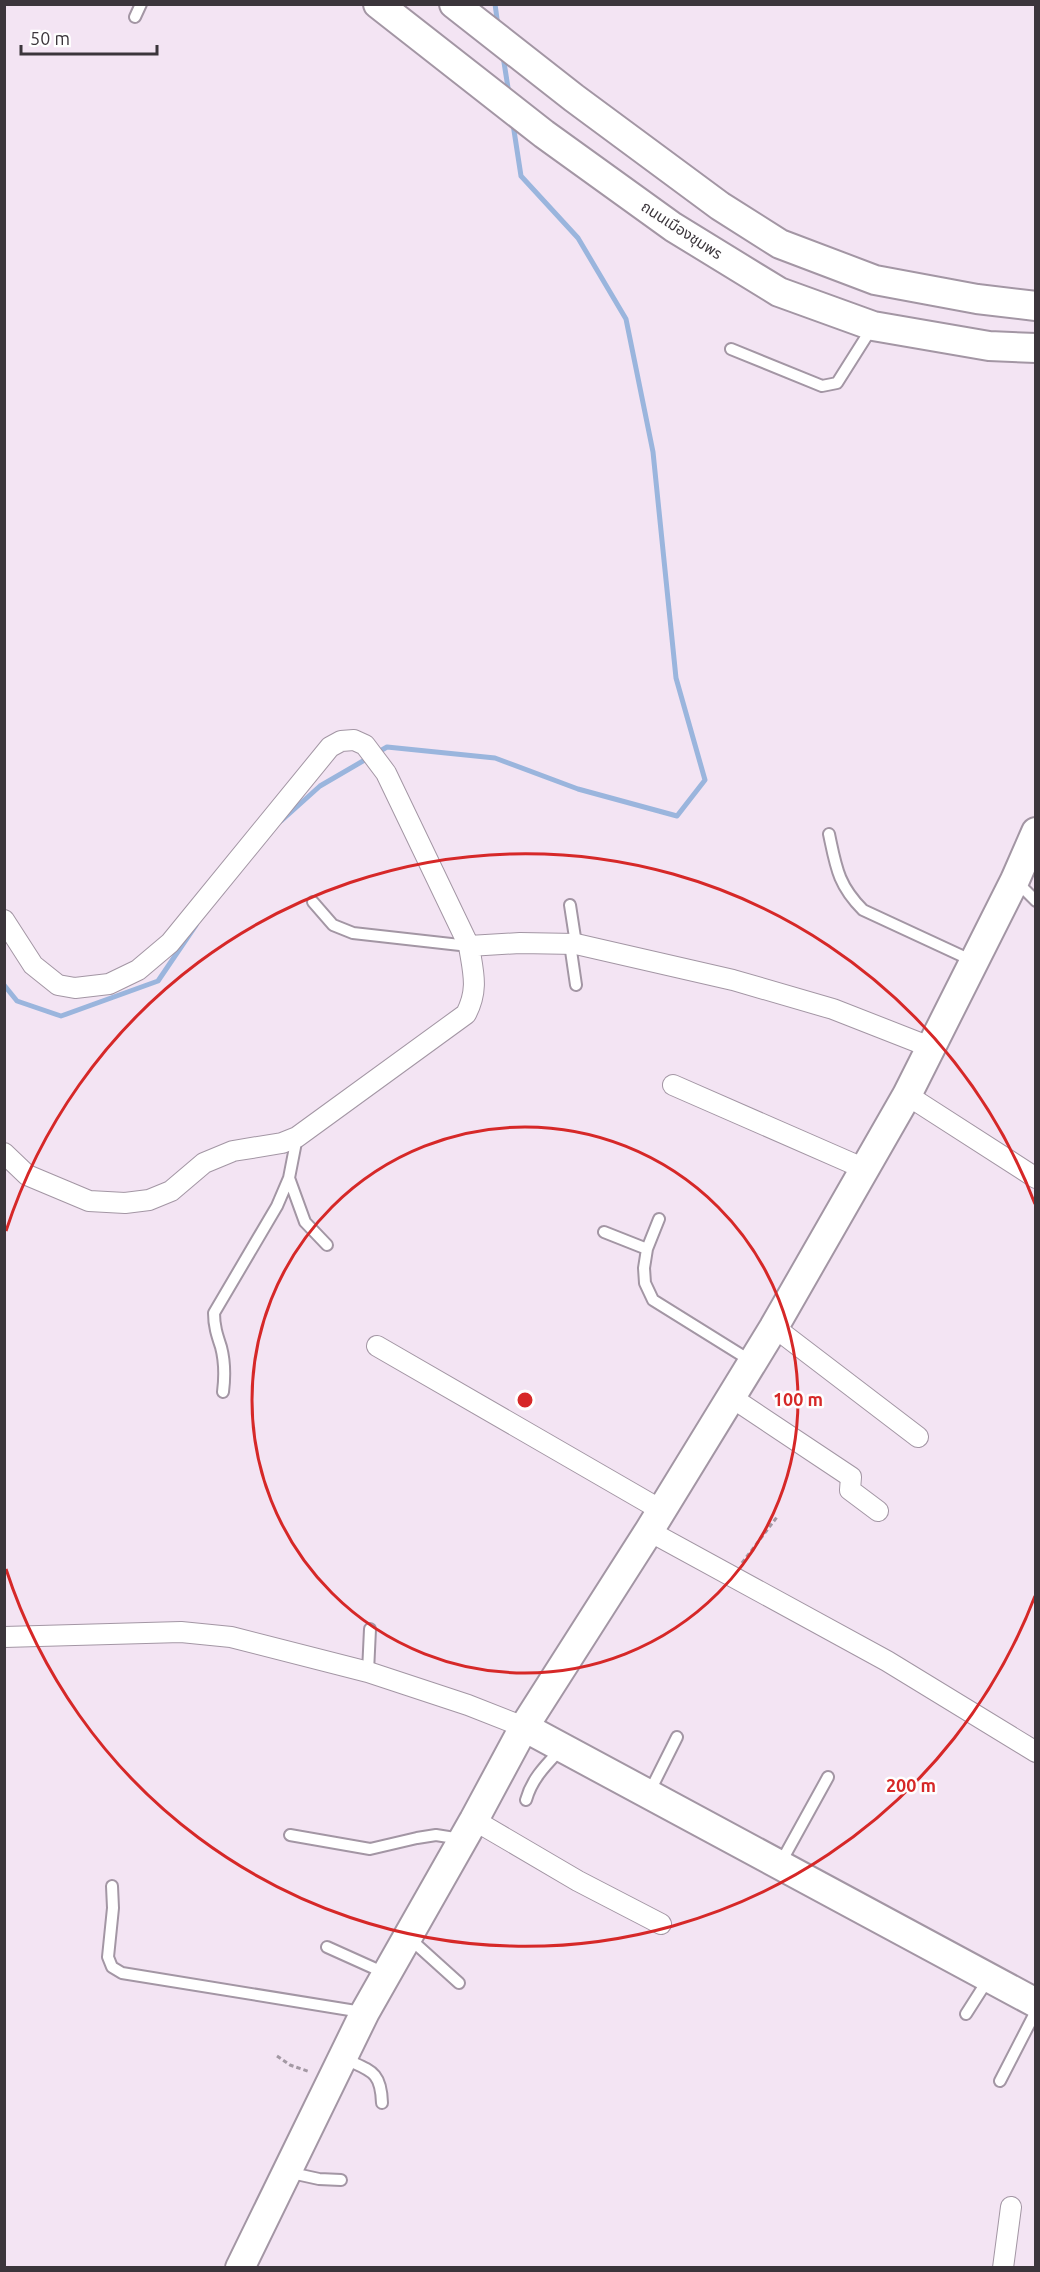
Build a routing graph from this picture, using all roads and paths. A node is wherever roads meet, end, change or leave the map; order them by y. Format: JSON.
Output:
{"nodes":[{"id":1,"x":141,"y":4,"type":"edge"},
{"id":2,"x":378,"y":4,"type":"edge"},
{"id":3,"x":462,"y":10,"type":"edge"},
{"id":4,"x":135,"y":17,"type":"dead end"},
{"id":5,"x":1035,"y":304,"type":"edge"},
{"id":6,"x":873,"y":326,"type":"junction"},
{"id":7,"x":1035,"y":348,"type":"edge"},
{"id":8,"x":731,"y":349,"type":"dead end"},
{"id":9,"x":1035,"y":832,"type":"edge"},
{"id":10,"x":828,"y":834,"type":"dead end"},
{"id":11,"x":1015,"y":879,"type":"junction"},
{"id":12,"x":1035,"y":901,"type":"edge"},
{"id":13,"x":313,"y":902,"type":"dead end"},
{"id":14,"x":570,"y":905,"type":"dead end"},
{"id":15,"x":4,"y":920,"type":"edge"},
{"id":16,"x":573,"y":944,"type":"junction"},
{"id":17,"x":469,"y":946,"type":"junction"},
{"id":18,"x":974,"y":961,"type":"junction"},
{"id":19,"x":576,"y":985,"type":"dead end"},
{"id":20,"x":930,"y":1047,"type":"junction"},
{"id":21,"x":672,"y":1085,"type":"dead end"},
{"id":22,"x":906,"y":1095,"type":"junction"},
{"id":23,"x":297,"y":1137,"type":"junction"},
{"id":24,"x":4,"y":1153,"type":"edge"},
{"id":25,"x":865,"y":1169,"type":"junction"},
{"id":26,"x":289,"y":1178,"type":"junction"},
{"id":27,"x":1035,"y":1178,"type":"edge"},
{"id":28,"x":659,"y":1219,"type":"dead end"},
{"id":29,"x":604,"y":1232,"type":"dead end"},
{"id":30,"x":327,"y":1245,"type":"dead end"},
{"id":31,"x":647,"y":1249,"type":"junction"},
{"id":32,"x":774,"y":1327,"type":"junction"},
{"id":33,"x":377,"y":1346,"type":"dead end"},
{"id":34,"x":752,"y":1362,"type":"junction"},
{"id":35,"x":223,"y":1392,"type":"dead end"},
{"id":36,"x":731,"y":1397,"type":"junction"},
{"id":37,"x":918,"y":1437,"type":"dead end"},
{"id":38,"x":878,"y":1511,"type":"dead end"},
{"id":39,"x":777,"y":1517,"type":"dead end"},
{"id":40,"x":655,"y":1520,"type":"junction"},
{"id":41,"x":732,"y":1576,"type":"junction"},
{"id":42,"x":370,"y":1629,"type":"dead end"},
{"id":43,"x":4,"y":1636,"type":"edge"},
{"id":44,"x":368,"y":1672,"type":"junction"},
{"id":45,"x":524,"y":1727,"type":"junction"},
{"id":46,"x":677,"y":1737,"type":"dead end"},
{"id":47,"x":562,"y":1748,"type":"junction"},
{"id":48,"x":1035,"y":1752,"type":"edge"},
{"id":49,"x":828,"y":1778,"type":"dead end"},
{"id":50,"x":649,"y":1794,"type":"junction"},
{"id":51,"x":526,"y":1800,"type":"dead end"},
{"id":52,"x":469,"y":1830,"type":"junction"},
{"id":53,"x":290,"y":1835,"type":"dead end"},
{"id":54,"x":780,"y":1864,"type":"junction"},
{"id":55,"x":112,"y":1887,"type":"dead end"},
{"id":56,"x":662,"y":1924,"type":"dead end"},
{"id":57,"x":408,"y":1937,"type":"junction"},
{"id":58,"x":327,"y":1947,"type":"dead end"},
{"id":59,"x":387,"y":1974,"type":"junction"},
{"id":60,"x":989,"y":1978,"type":"junction"},
{"id":61,"x":459,"y":1983,"type":"dead end"},
{"id":62,"x":1035,"y":2003,"type":"edge"},
{"id":63,"x":1035,"y":2011,"type":"edge"},
{"id":64,"x":365,"y":2012,"type":"junction"},
{"id":65,"x":966,"y":2014,"type":"dead end"},
{"id":66,"x":277,"y":2056,"type":"dead end"},
{"id":67,"x":338,"y":2069,"type":"junction"},
{"id":68,"x":1000,"y":2081,"type":"dead end"},
{"id":69,"x":382,"y":2103,"type":"dead end"},
{"id":70,"x":287,"y":2172,"type":"junction"},
{"id":71,"x":341,"y":2180,"type":"dead end"},
{"id":72,"x":1011,"y":2207,"type":"dead end"},
{"id":73,"x":240,"y":2268,"type":"edge"},
{"id":74,"x":1003,"y":2268,"type":"edge"}],
"edges":[{"from":1,"to":4,"type":"lane"},
{"from":2,"to":6,"type":"street","name":"ถนนเมืองชุมพร"},
{"from":3,"to":5,"type":"street"},
{"from":6,"to":7,"type":"street","name":"ถนนเมืองชุมพร"},
{"from":6,"to":8,"type":"lane"},
{"from":9,"to":11,"type":"street"},
{"from":10,"to":18,"type":"lane"},
{"from":11,"to":12,"type":"lane"},
{"from":11,"to":18,"type":"street"},
{"from":13,"to":17,"type":"lane"},
{"from":14,"to":16,"type":"lane"},
{"from":15,"to":17,"type":"street"},
{"from":16,"to":17,"type":"street"},
{"from":16,"to":19,"type":"lane"},
{"from":16,"to":20,"type":"street"},
{"from":17,"to":23,"type":"street"},
{"from":18,"to":20,"type":"street"},
{"from":20,"to":22,"type":"street"},
{"from":21,"to":25,"type":"street"},
{"from":22,"to":25,"type":"street"},
{"from":22,"to":27,"type":"street"},
{"from":23,"to":24,"type":"street"},
{"from":23,"to":26,"type":"lane"},
{"from":25,"to":32,"type":"street"},
{"from":26,"to":30,"type":"lane"},
{"from":26,"to":35,"type":"lane"},
{"from":28,"to":31,"type":"lane"},
{"from":29,"to":31,"type":"lane"},
{"from":31,"to":34,"type":"lane"},
{"from":32,"to":34,"type":"street"},
{"from":32,"to":37,"type":"street"},
{"from":33,"to":40,"type":"street"},
{"from":34,"to":36,"type":"street"},
{"from":36,"to":38,"type":"street"},
{"from":36,"to":40,"type":"street"},
{"from":39,"to":41,"type":"path"},
{"from":40,"to":41,"type":"street"},
{"from":40,"to":45,"type":"street"},
{"from":41,"to":48,"type":"street"},
{"from":42,"to":44,"type":"lane"},
{"from":43,"to":44,"type":"street"},
{"from":44,"to":45,"type":"street"},
{"from":45,"to":47,"type":"street"},
{"from":45,"to":52,"type":"street"},
{"from":46,"to":50,"type":"lane"},
{"from":47,"to":50,"type":"street"},
{"from":47,"to":51,"type":"lane"},
{"from":49,"to":54,"type":"lane"},
{"from":50,"to":54,"type":"street"},
{"from":52,"to":53,"type":"lane"},
{"from":52,"to":56,"type":"street"},
{"from":52,"to":57,"type":"street"},
{"from":54,"to":60,"type":"street"},
{"from":55,"to":64,"type":"lane"},
{"from":57,"to":59,"type":"street"},
{"from":57,"to":61,"type":"lane"},
{"from":58,"to":59,"type":"lane"},
{"from":59,"to":64,"type":"street"},
{"from":60,"to":62,"type":"street"},
{"from":60,"to":65,"type":"lane"},
{"from":63,"to":68,"type":"lane"},
{"from":64,"to":67,"type":"street"},
{"from":66,"to":67,"type":"path"},
{"from":67,"to":69,"type":"lane"},
{"from":67,"to":70,"type":"street"},
{"from":70,"to":71,"type":"lane"},
{"from":70,"to":73,"type":"street"},
{"from":72,"to":74,"type":"street"}]}
